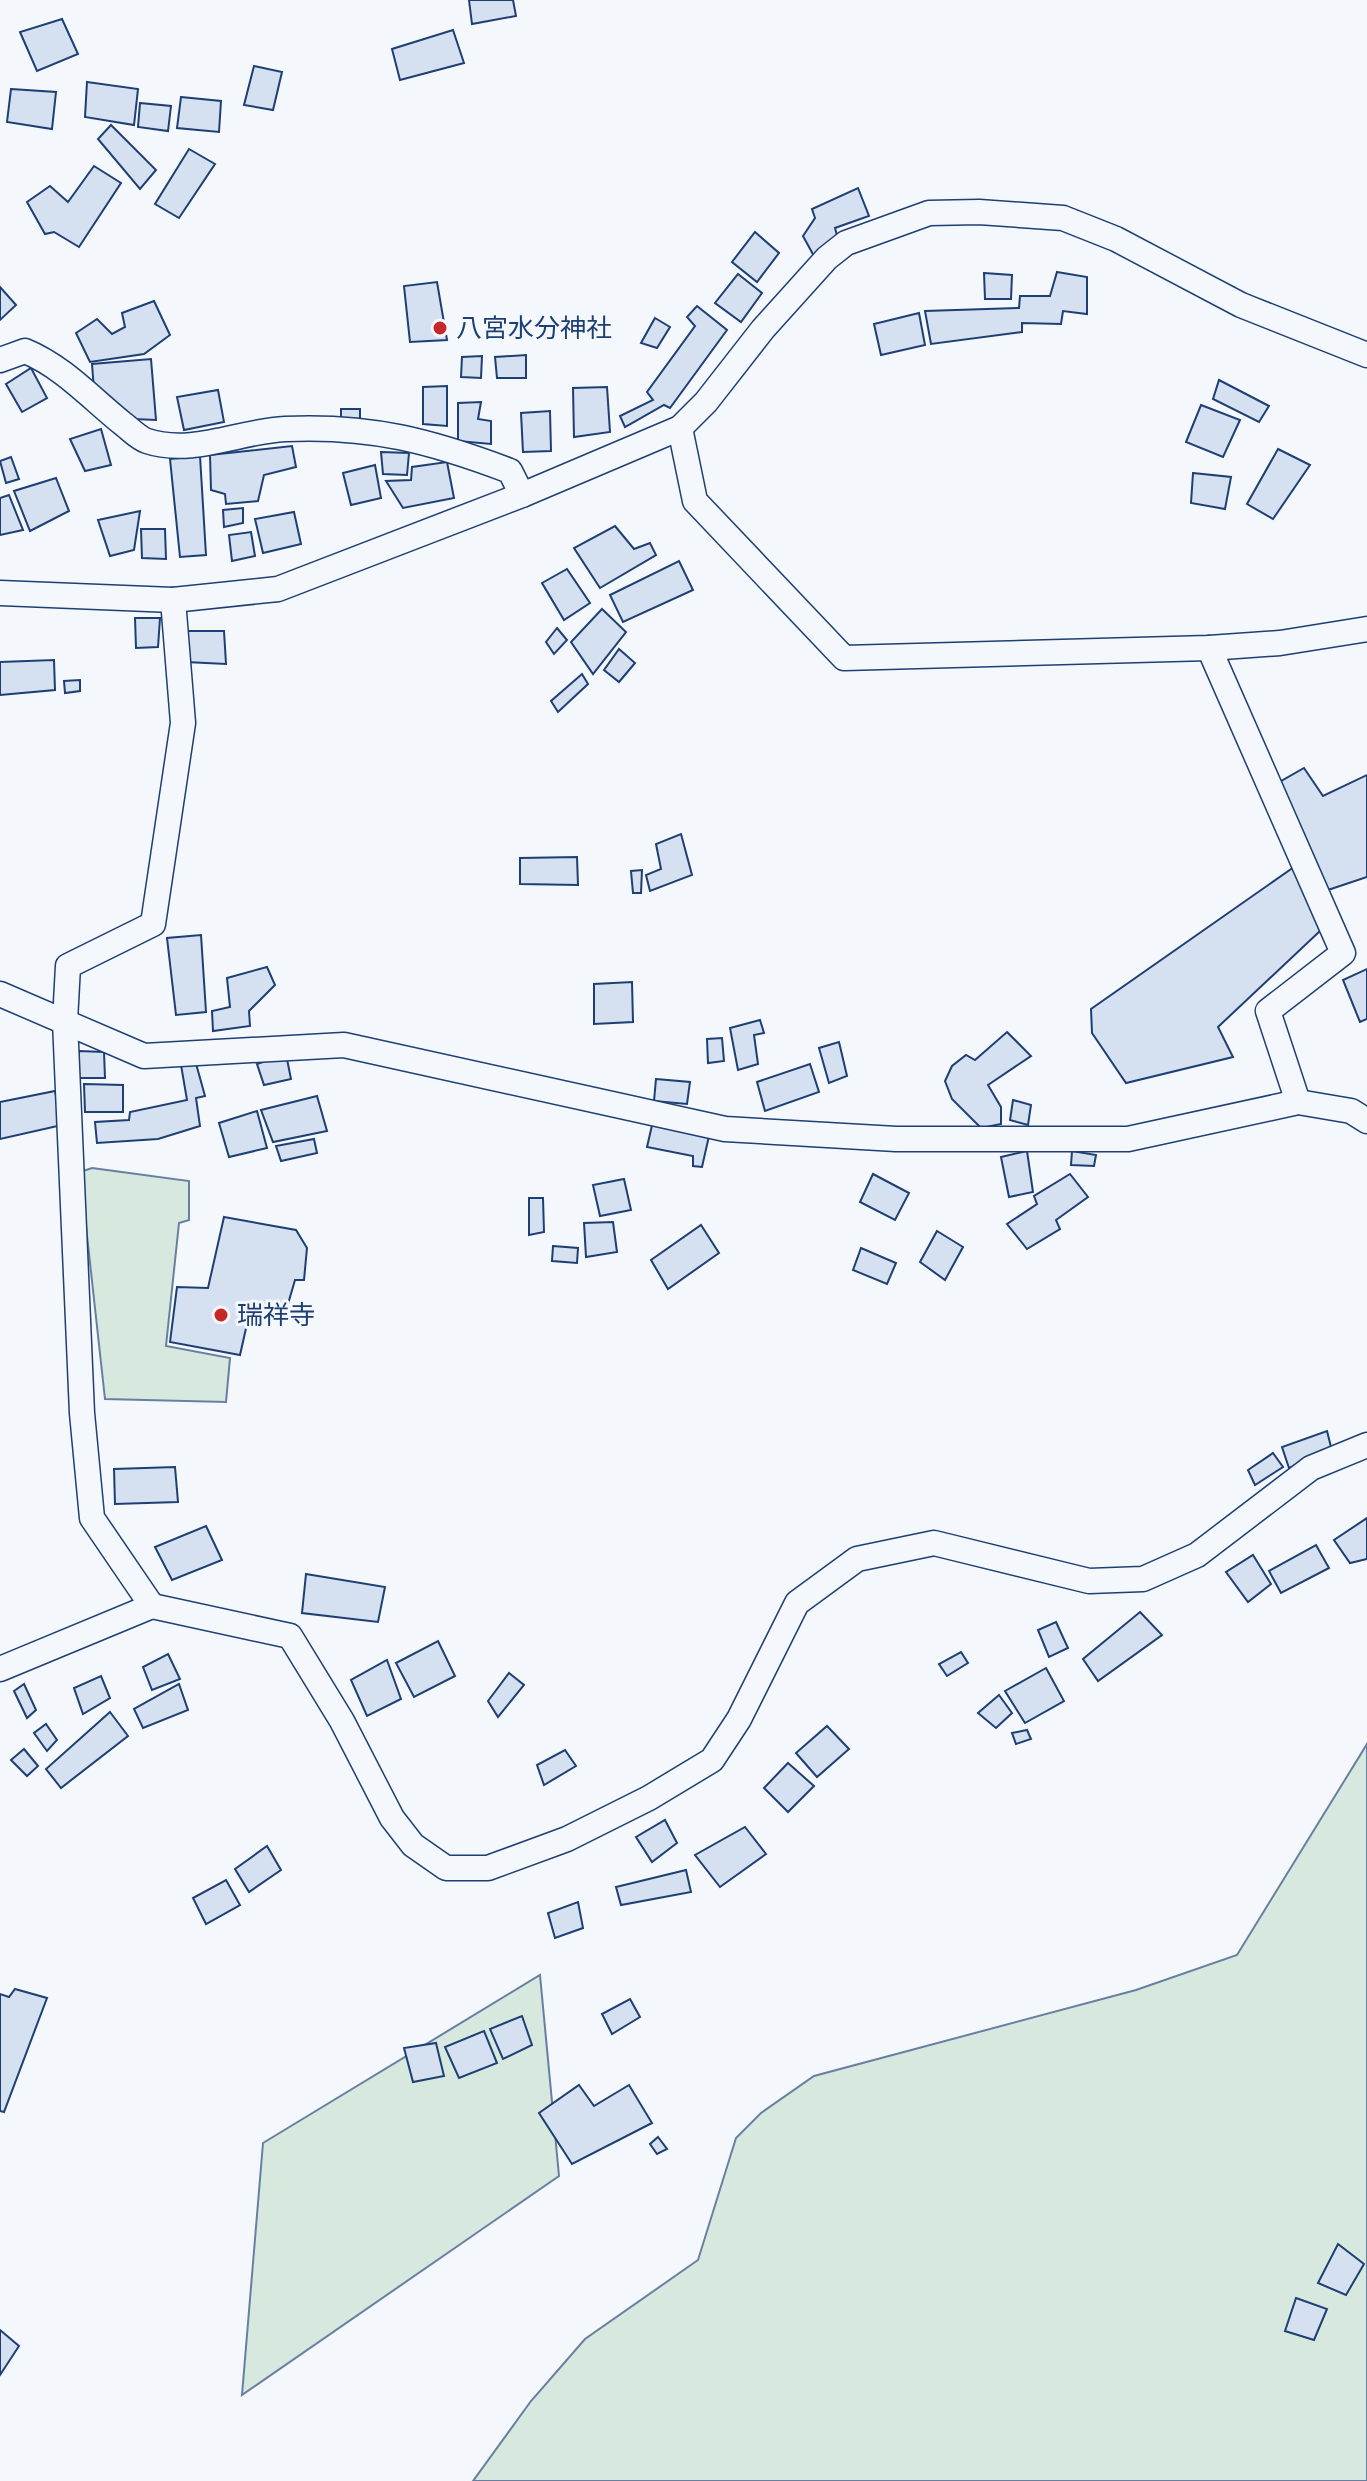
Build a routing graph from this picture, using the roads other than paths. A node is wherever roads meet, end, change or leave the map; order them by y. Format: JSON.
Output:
{"nodes":[{"id":1,"x":1367,"y":355,"type":"edge"},
{"id":2,"x":0,"y":360,"type":"edge"},
{"id":3,"x":680,"y":428,"type":"junction"},
{"id":4,"x":522,"y":495,"type":"junction"},
{"id":5,"x":0,"y":593,"type":"edge"},
{"id":6,"x":173,"y":600,"type":"junction"},
{"id":7,"x":1367,"y":629,"type":"edge"},
{"id":8,"x":1209,"y":648,"type":"junction"},
{"id":9,"x":0,"y":994,"type":"edge"},
{"id":10,"x":65,"y":1021,"type":"junction"},
{"id":11,"x":1298,"y":1102,"type":"junction"},
{"id":12,"x":1367,"y":1121,"type":"edge"},
{"id":13,"x":1367,"y":1445,"type":"edge"},
{"id":14,"x":152,"y":1606,"type":"junction"},
{"id":15,"x":0,"y":1669,"type":"edge"}],
"edges":[{"from":1,"to":3,"type":"street"},
{"from":2,"to":4,"type":"street"},
{"from":3,"to":4,"type":"street"},
{"from":3,"to":8,"type":"street"},
{"from":4,"to":6,"type":"street"},
{"from":5,"to":6,"type":"street"},
{"from":6,"to":10,"type":"street"},
{"from":7,"to":8,"type":"street"},
{"from":8,"to":11,"type":"street"},
{"from":9,"to":10,"type":"street"},
{"from":10,"to":11,"type":"street"},
{"from":10,"to":14,"type":"street"},
{"from":11,"to":12,"type":"street"},
{"from":13,"to":14,"type":"street"},
{"from":14,"to":15,"type":"street"}]}
